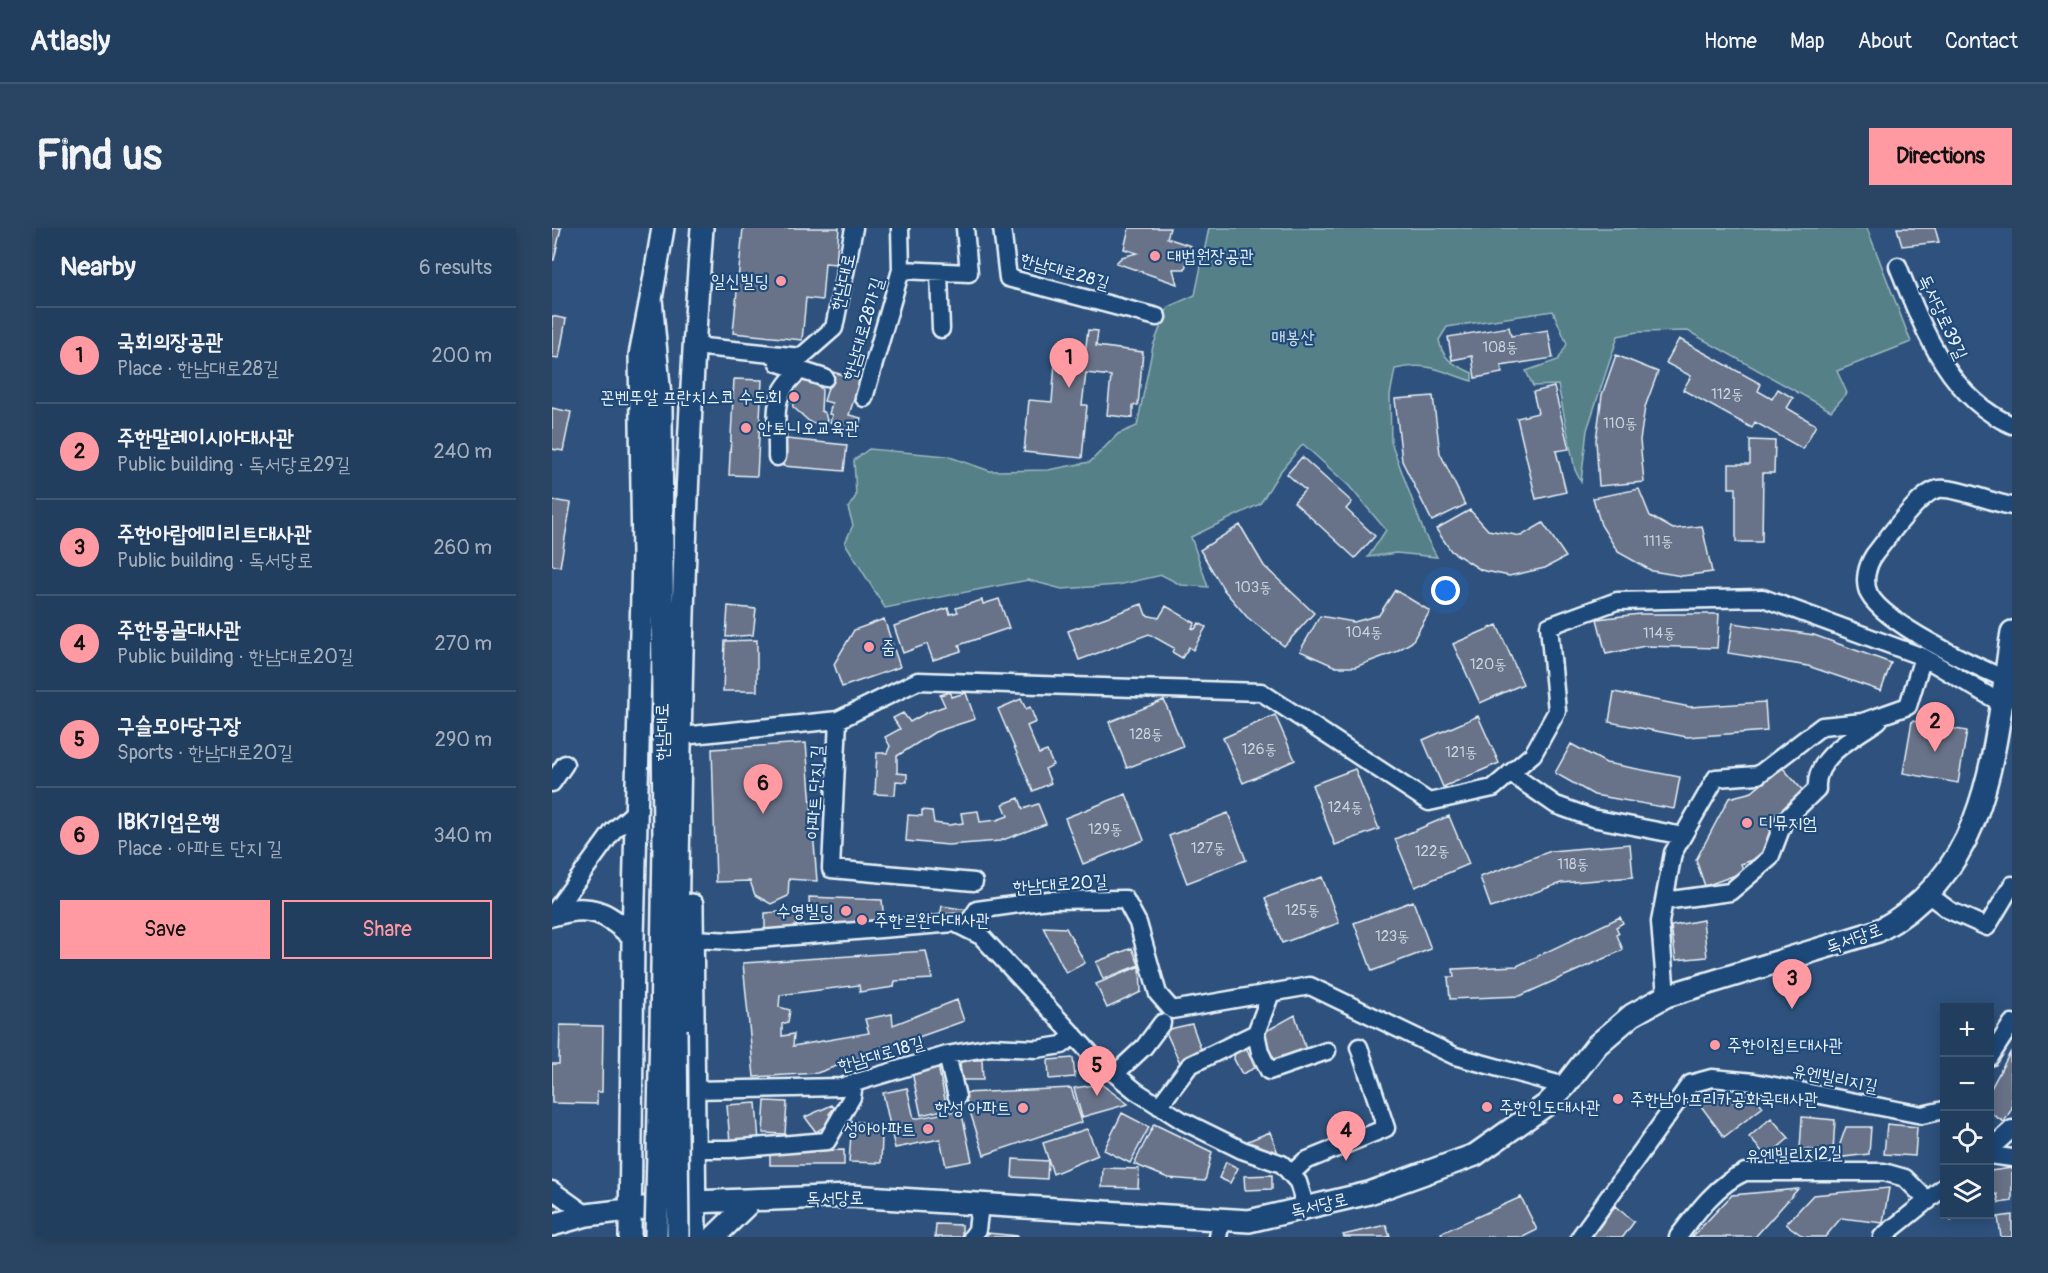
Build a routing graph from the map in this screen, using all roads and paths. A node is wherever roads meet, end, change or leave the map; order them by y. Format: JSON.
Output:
{"nodes":[{"id":1,"x":663,"y":228,"type":"edge"},
{"id":2,"x":702,"y":228,"type":"edge"},
{"id":3,"x":854,"y":228,"type":"edge"},
{"id":4,"x":900,"y":228,"type":"edge"},
{"id":5,"x":966,"y":228,"type":"edge"},
{"id":6,"x":1002,"y":228,"type":"edge"},
{"id":7,"x":1898,"y":266,"type":"dead end"},
{"id":8,"x":901,"y":270,"type":"junction"},
{"id":9,"x":939,"y":272,"type":"junction"},
{"id":10,"x":651,"y":299,"type":"junction"},
{"id":11,"x":1157,"y":317,"type":"dead end"},
{"id":12,"x":941,"y":328,"type":"dead end"},
{"id":13,"x":704,"y":347,"type":"junction"},
{"id":14,"x":801,"y":370,"type":"junction"},
{"id":15,"x":825,"y":378,"type":"dead end"},
{"id":16,"x":864,"y":398,"type":"dead end"},
{"id":17,"x":2012,"y":424,"type":"edge"},
{"id":18,"x":777,"y":457,"type":"dead end"},
{"id":19,"x":2012,"y":506,"type":"edge"},
{"id":20,"x":686,"y":576,"type":"junction"},
{"id":21,"x":2012,"y":632,"type":"edge"},
{"id":22,"x":1923,"y":657,"type":"junction"},
{"id":23,"x":2005,"y":679,"type":"junction"},
{"id":24,"x":2001,"y":703,"type":"junction"},
{"id":25,"x":1890,"y":712,"type":"junction"},
{"id":26,"x":838,"y":720,"type":"junction"},
{"id":27,"x":692,"y":735,"type":"junction"},
{"id":28,"x":566,"y":764,"type":"dead end"},
{"id":29,"x":1510,"y":773,"type":"junction"},
{"id":30,"x":552,"y":783,"type":"edge"},
{"id":31,"x":637,"y":810,"type":"junction"},
{"id":32,"x":1683,"y":836,"type":"junction"},
{"id":33,"x":974,"y":882,"type":"dead end"},
{"id":34,"x":2012,"y":885,"type":"edge"},
{"id":35,"x":1929,"y":895,"type":"junction"},
{"id":36,"x":1664,"y":901,"type":"junction"},
{"id":37,"x":552,"y":915,"type":"edge"},
{"id":38,"x":965,"y":928,"type":"junction"},
{"id":39,"x":633,"y":937,"type":"junction"},
{"id":40,"x":692,"y":939,"type":"junction"},
{"id":41,"x":1271,"y":993,"type":"junction"},
{"id":42,"x":1666,"y":996,"type":"junction"},
{"id":43,"x":1162,"y":1023,"type":"dead end"},
{"id":44,"x":2012,"y":1023,"type":"edge"},
{"id":45,"x":668,"y":1029,"type":"junction"},
{"id":46,"x":1256,"y":1033,"type":"junction"},
{"id":47,"x":1074,"y":1035,"type":"junction"},
{"id":48,"x":1359,"y":1047,"type":"dead end"},
{"id":49,"x":1327,"y":1051,"type":"dead end"},
{"id":50,"x":947,"y":1055,"type":"junction"},
{"id":51,"x":1990,"y":1057,"type":"edge"},
{"id":52,"x":1115,"y":1074,"type":"junction"},
{"id":53,"x":854,"y":1083,"type":"junction"},
{"id":54,"x":1565,"y":1086,"type":"junction"},
{"id":55,"x":692,"y":1090,"type":"junction"},
{"id":56,"x":957,"y":1096,"type":"dead end"},
{"id":57,"x":1160,"y":1106,"type":"junction"},
{"id":58,"x":1940,"y":1111,"type":"edge"},
{"id":59,"x":630,"y":1120,"type":"junction"},
{"id":60,"x":693,"y":1120,"type":"junction"},
{"id":61,"x":2012,"y":1128,"type":"edge"},
{"id":62,"x":1994,"y":1144,"type":"edge"},
{"id":63,"x":694,"y":1149,"type":"junction"},
{"id":64,"x":1994,"y":1156,"type":"edge"},
{"id":65,"x":2012,"y":1158,"type":"edge"},
{"id":66,"x":1291,"y":1174,"type":"junction"},
{"id":67,"x":552,"y":1190,"type":"edge"},
{"id":68,"x":1940,"y":1190,"type":"edge"},
{"id":69,"x":752,"y":1200,"type":"junction"},
{"id":70,"x":1928,"y":1201,"type":"junction"},
{"id":71,"x":693,"y":1202,"type":"junction"},
{"id":72,"x":980,"y":1204,"type":"junction"},
{"id":73,"x":1306,"y":1208,"type":"junction"},
{"id":74,"x":631,"y":1210,"type":"junction"},
{"id":75,"x":587,"y":1215,"type":"junction"},
{"id":76,"x":552,"y":1225,"type":"edge"},
{"id":77,"x":1219,"y":1229,"type":"edge"},
{"id":78,"x":630,"y":1237,"type":"edge"},
{"id":79,"x":656,"y":1237,"type":"edge"},
{"id":80,"x":678,"y":1237,"type":"edge"},
{"id":81,"x":695,"y":1237,"type":"edge"},
{"id":82,"x":714,"y":1237,"type":"edge"},
{"id":83,"x":972,"y":1237,"type":"edge"},
{"id":84,"x":1581,"y":1237,"type":"edge"},
{"id":85,"x":1677,"y":1237,"type":"edge"},
{"id":86,"x":1882,"y":1237,"type":"edge"}],
"edges":[{"from":1,"to":10,"type":"main road","name":"한남대로"},
{"from":2,"to":13,"type":"main road","name":"한남대로"},
{"from":3,"to":13,"type":"street","name":"한남대로"},
{"from":4,"to":8,"type":"street","name":"한남대로28가길"},
{"from":5,"to":9,"type":"street","name":"한남대로28가길"},
{"from":6,"to":11,"type":"street","name":"한남대로28길"},
{"from":7,"to":17,"type":"street","name":"독서당로39길"},
{"from":8,"to":9,"type":"street","name":"한남대로28가길"},
{"from":8,"to":16,"type":"street","name":"한남대로28가길"},
{"from":9,"to":12,"type":"street"},
{"from":10,"to":31,"type":"main road"},
{"from":10,"to":45,"type":"main road","name":"한남대로"},
{"from":13,"to":14,"type":"street"},
{"from":13,"to":20,"type":"main road","name":"한남대로"},
{"from":14,"to":15,"type":"street"},
{"from":14,"to":18,"type":"street"},
{"from":19,"to":23,"type":"street"},
{"from":20,"to":27,"type":"main road"},
{"from":20,"to":45,"type":"main road","name":"한남대로"},
{"from":21,"to":23,"type":"main road","name":"독서당로"},
{"from":22,"to":24,"type":"street"},
{"from":22,"to":25,"type":"street"},
{"from":22,"to":29,"type":"street"},
{"from":23,"to":24,"type":"main road","name":"독서당로"},
{"from":24,"to":35,"type":"main road","name":"독서당로"},
{"from":25,"to":32,"type":"street"},
{"from":25,"to":36,"type":"street"},
{"from":26,"to":27,"type":"street","name":"아파트 단지 길"},
{"from":26,"to":29,"type":"street"},
{"from":26,"to":33,"type":"street","name":"아파트 단지 길"},
{"from":27,"to":40,"type":"main road"},
{"from":28,"to":30,"type":"street"},
{"from":29,"to":32,"type":"street"},
{"from":31,"to":37,"type":"street"},
{"from":31,"to":39,"type":"main road"},
{"from":32,"to":36,"type":"street"},
{"from":34,"to":35,"type":"street"},
{"from":35,"to":42,"type":"main road","name":"독서당로"},
{"from":36,"to":42,"type":"street"},
{"from":37,"to":39,"type":"main road"},
{"from":38,"to":40,"type":"street"},
{"from":38,"to":41,"type":"street","name":"한남대로20길"},
{"from":38,"to":47,"type":"street"},
{"from":39,"to":59,"type":"main road"},
{"from":40,"to":55,"type":"main road"},
{"from":41,"to":46,"type":"street"},
{"from":41,"to":54,"type":"street","name":"한남대로20길"},
{"from":42,"to":54,"type":"main road","name":"독서당로"},
{"from":43,"to":52,"type":"street"},
{"from":44,"to":51,"type":"street"},
{"from":45,"to":79,"type":"main road","name":"한남대로","bridge":true},
{"from":45,"to":80,"type":"main road","name":"한남대로","bridge":true},
{"from":46,"to":49,"type":"street"},
{"from":46,"to":57,"type":"street"},
{"from":47,"to":50,"type":"street","name":"한남대로18길"},
{"from":47,"to":52,"type":"street"},
{"from":48,"to":66,"type":"street"},
{"from":50,"to":53,"type":"street","name":"한남대로18길"},
{"from":50,"to":56,"type":"street"},
{"from":52,"to":57,"type":"street"},
{"from":53,"to":55,"type":"street","name":"한남대로18길"},
{"from":53,"to":63,"type":"street"},
{"from":54,"to":73,"type":"main road","name":"독서당로"},
{"from":55,"to":60,"type":"main road"},
{"from":57,"to":66,"type":"street"},
{"from":58,"to":84,"type":"street","name":"유엔빌리지길"},
{"from":59,"to":60,"type":"main road"},
{"from":59,"to":74,"type":"main road"},
{"from":60,"to":63,"type":"main road"},
{"from":61,"to":62,"type":"street"},
{"from":63,"to":71,"type":"main road"},
{"from":64,"to":65,"type":"street"},
{"from":66,"to":73,"type":"street"},
{"from":67,"to":75,"type":"street"},
{"from":68,"to":70,"type":"street"},
{"from":69,"to":71,"type":"main road","name":"독서당로"},
{"from":69,"to":72,"type":"main road","name":"독서당로"},
{"from":69,"to":82,"type":"main road"},
{"from":70,"to":85,"type":"street","name":"유엔빌리지2길"},
{"from":70,"to":86,"type":"street"},
{"from":71,"to":74,"type":"main road","name":"독서당로"},
{"from":71,"to":81,"type":"main road"},
{"from":72,"to":77,"type":"main road","name":"독서당로"},
{"from":72,"to":83,"type":"street"},
{"from":73,"to":77,"type":"main road","name":"독서당로"},
{"from":74,"to":75,"type":"main road","name":"독서당로"},
{"from":74,"to":78,"type":"main road"},
{"from":75,"to":76,"type":"main road","name":"독서당로"}]}
